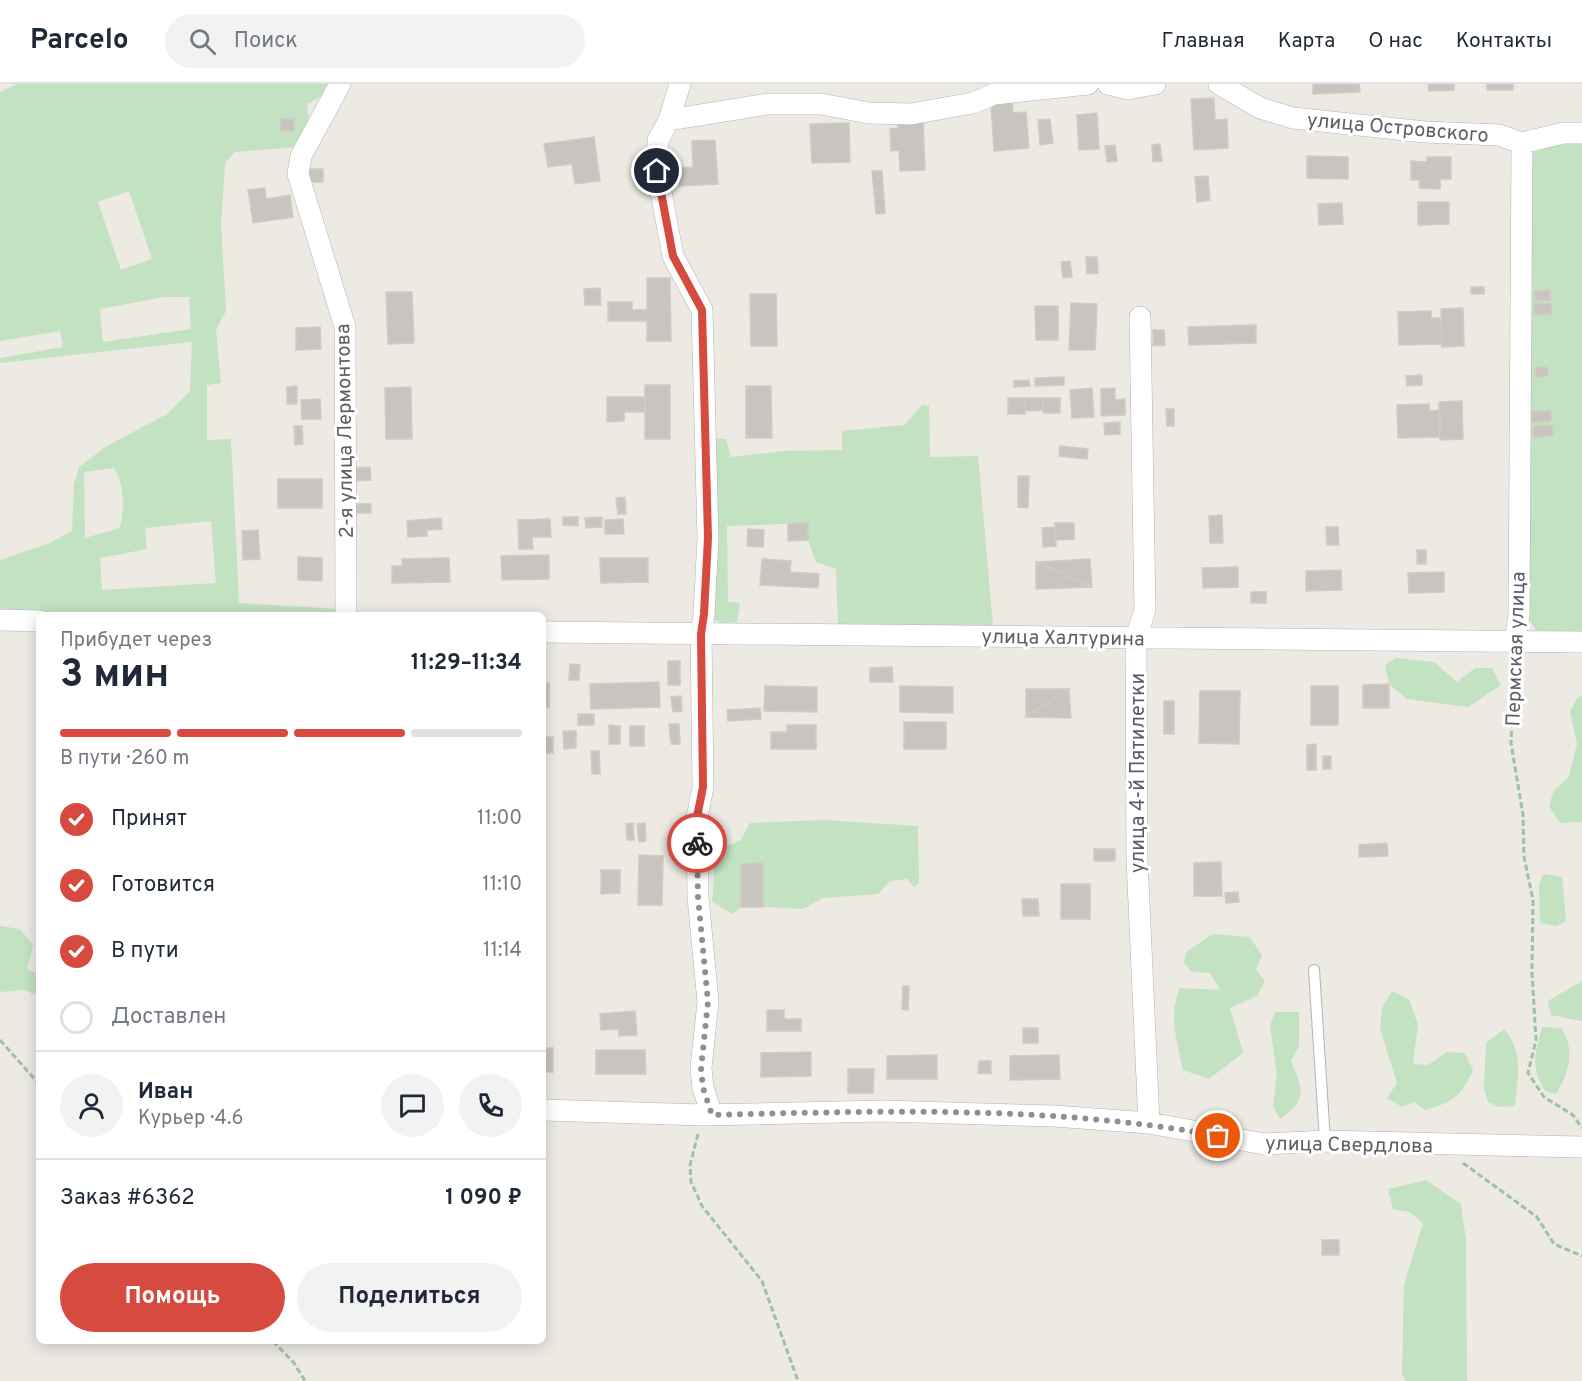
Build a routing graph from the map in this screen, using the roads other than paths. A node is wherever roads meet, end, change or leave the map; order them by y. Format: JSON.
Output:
{"nodes":[{"id":1,"x":340,"y":84,"type":"edge"},
{"id":2,"x":681,"y":84,"type":"edge"},
{"id":3,"x":1088,"y":84,"type":"edge"},
{"id":4,"x":1108,"y":84,"type":"edge"},
{"id":5,"x":1155,"y":84,"type":"edge"},
{"id":6,"x":1220,"y":84,"type":"edge"},
{"id":7,"x":669,"y":120,"type":"junction"},
{"id":8,"x":1582,"y":132,"type":"edge"},
{"id":9,"x":1522,"y":143,"type":"junction"},
{"id":10,"x":1140,"y":317,"type":"dead end"},
{"id":11,"x":346,"y":612,"type":"edge"},
{"id":12,"x":0,"y":620,"type":"edge"},
{"id":13,"x":36,"y":621,"type":"edge"},
{"id":14,"x":546,"y":632,"type":"edge"},
{"id":15,"x":701,"y":634,"type":"junction"},
{"id":16,"x":1136,"y":638,"type":"junction"},
{"id":17,"x":1515,"y":641,"type":"junction"},
{"id":18,"x":1582,"y":642,"type":"edge"},
{"id":19,"x":1314,"y":970,"type":"dead end"},
{"id":20,"x":546,"y":1110,"type":"edge"},
{"id":21,"x":707,"y":1115,"type":"junction"},
{"id":22,"x":1149,"y":1124,"type":"junction"},
{"id":23,"x":1325,"y":1141,"type":"junction"},
{"id":24,"x":1582,"y":1147,"type":"edge"}],
"edges":[{"from":1,"to":11,"type":"street","name":"2-я улица Лермонтова"},
{"from":2,"to":7,"type":"street"},
{"from":3,"to":7,"type":"street"},
{"from":4,"to":5,"type":"street"},
{"from":6,"to":9,"type":"street","name":"улица Островского"},
{"from":7,"to":15,"type":"street"},
{"from":8,"to":9,"type":"street","name":"улица Островского"},
{"from":9,"to":17,"type":"street","name":"Пермская улица"},
{"from":10,"to":16,"type":"street","name":"улица 4-й Пятилетки"},
{"from":12,"to":13,"type":"street"},
{"from":14,"to":15,"type":"street","name":"улица Халтурина"},
{"from":15,"to":16,"type":"street","name":"улица Халтурина"},
{"from":15,"to":21,"type":"street"},
{"from":16,"to":17,"type":"street","name":"улица Халтурина"},
{"from":16,"to":22,"type":"street","name":"улица 4-й Пятилетки"},
{"from":17,"to":18,"type":"street","name":"улица Халтурина"},
{"from":19,"to":23,"type":"lane"},
{"from":20,"to":21,"type":"street","name":"улица Свердлова"},
{"from":21,"to":22,"type":"street","name":"улица Свердлова"},
{"from":22,"to":23,"type":"street","name":"улица Свердлова"},
{"from":23,"to":24,"type":"street","name":"улица Свердлова"}]}
